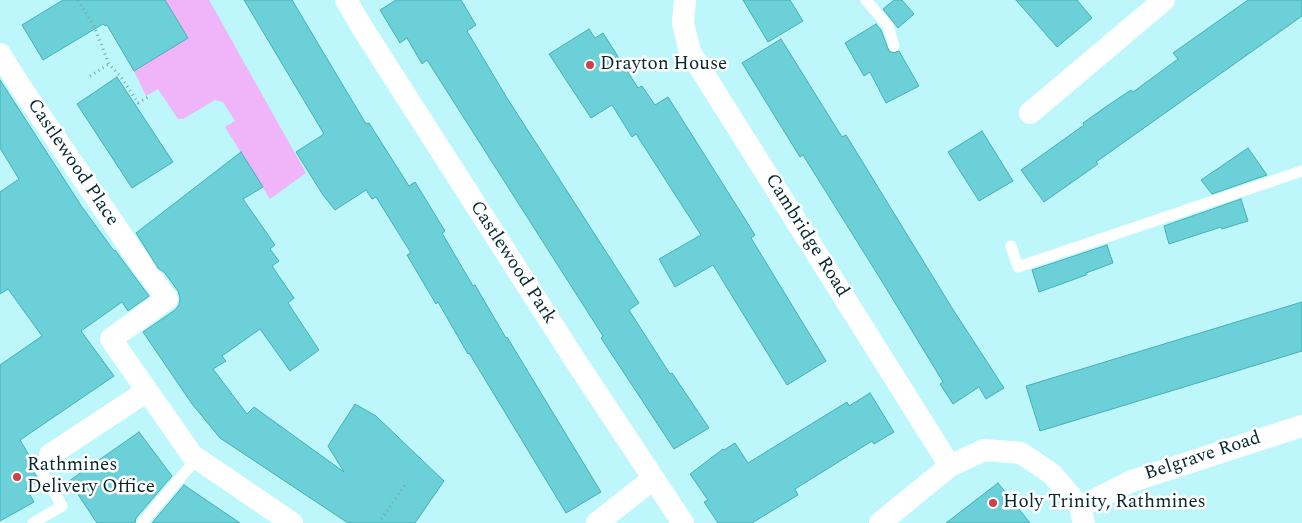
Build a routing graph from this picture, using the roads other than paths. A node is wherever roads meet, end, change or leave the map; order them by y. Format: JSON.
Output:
{"nodes":[{"id":1,"x":346,"y":0,"type":"edge"},
{"id":2,"x":685,"y":0,"type":"edge"},
{"id":3,"x":866,"y":0,"type":"edge"},
{"id":4,"x":1158,"y":2,"type":"edge"},
{"id":5,"x":894,"y":46,"type":"dead end"},
{"id":6,"x":0,"y":54,"type":"edge"},
{"id":7,"x":1030,"y":113,"type":"dead end"},
{"id":8,"x":1302,"y":171,"type":"edge"},
{"id":9,"x":1011,"y":246,"type":"dead end"},
{"id":10,"x":147,"y":391,"type":"junction"},
{"id":11,"x":1302,"y":426,"type":"edge"},
{"id":12,"x":50,"y":456,"type":"joint"},
{"id":13,"x":197,"y":458,"type":"junction"},
{"id":14,"x":950,"y":466,"type":"junction"},
{"id":15,"x":653,"y":479,"type":"junction"},
{"id":16,"x":1082,"y":515,"type":"edge"},
{"id":17,"x":33,"y":523,"type":"edge"},
{"id":18,"x":142,"y":523,"type":"edge"},
{"id":19,"x":292,"y":523,"type":"edge"},
{"id":20,"x":597,"y":523,"type":"edge"},
{"id":21,"x":684,"y":523,"type":"edge"},
{"id":22,"x":880,"y":523,"type":"edge"}],
"edges":[{"from":1,"to":15,"type":"street","name":"Castlewood Park"},
{"from":2,"to":14,"type":"street","name":"Cambridge Road"},
{"from":3,"to":5,"type":"lane"},
{"from":4,"to":7,"type":"street"},
{"from":6,"to":10,"type":"street","name":"Castlewood Place"},
{"from":8,"to":9,"type":"lane"},
{"from":10,"to":12,"type":"street"},
{"from":10,"to":13,"type":"street"},
{"from":11,"to":16,"type":"street","name":"Belgrave Road"},
{"from":12,"to":17,"type":"lane"},
{"from":13,"to":18,"type":"lane"},
{"from":13,"to":19,"type":"street"},
{"from":14,"to":16,"type":"street"},
{"from":14,"to":22,"type":"street"},
{"from":15,"to":20,"type":"street"},
{"from":15,"to":21,"type":"street","name":"Castlewood Park"}]}
